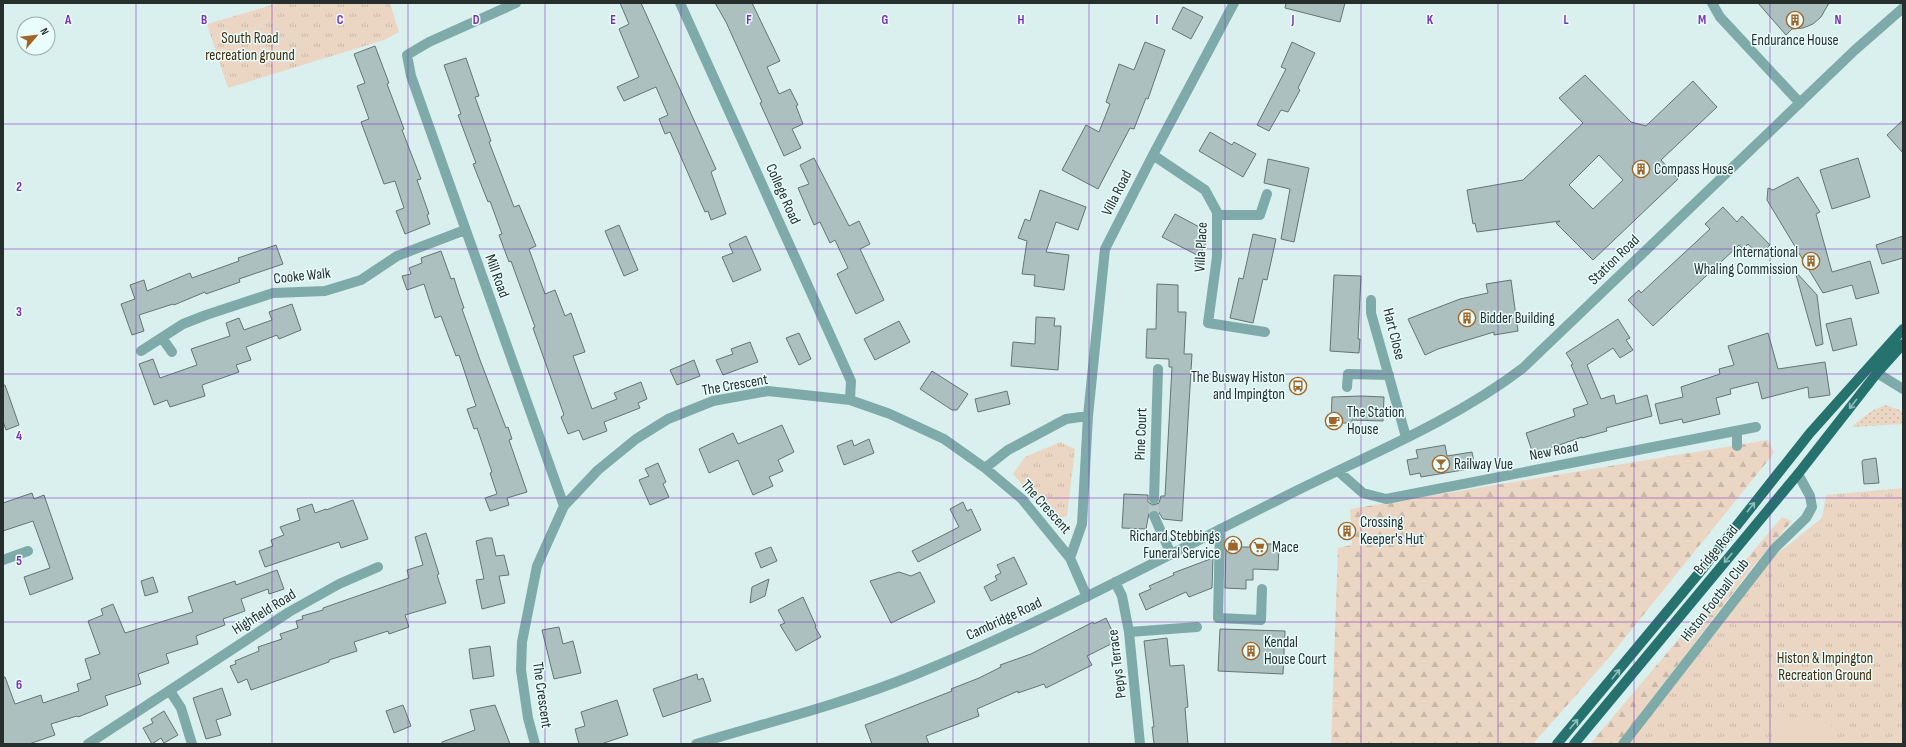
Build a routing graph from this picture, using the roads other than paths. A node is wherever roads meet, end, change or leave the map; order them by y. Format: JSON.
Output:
{"nodes":[{"id":1,"x":516,"y":3,"type":"edge"},
{"id":2,"x":680,"y":3,"type":"edge"},
{"id":3,"x":1234,"y":3,"type":"edge"},
{"id":4,"x":1712,"y":3,"type":"edge"},
{"id":5,"x":1903,"y":8,"type":"edge"},
{"id":6,"x":1800,"y":103,"type":"junction"},
{"id":7,"x":1153,"y":155,"type":"junction"},
{"id":8,"x":1267,"y":194,"type":"dead end"},
{"id":9,"x":1217,"y":215,"type":"junction"},
{"id":10,"x":464,"y":230,"type":"junction"},
{"id":11,"x":1371,"y":300,"type":"dead end"},
{"id":12,"x":1903,"y":329,"type":"edge"},
{"id":13,"x":1265,"y":332,"type":"dead end"},
{"id":14,"x":162,"y":338,"type":"junction"},
{"id":15,"x":1899,"y":342,"type":"edge"},
{"id":16,"x":142,"y":350,"type":"dead end"},
{"id":17,"x":172,"y":352,"type":"dead end"},
{"id":18,"x":1158,"y":369,"type":"dead end"},
{"id":19,"x":1877,"y":373,"type":"junction"},
{"id":20,"x":1389,"y":375,"type":"junction"},
{"id":21,"x":1347,"y":387,"type":"dead end"},
{"id":22,"x":1903,"y":389,"type":"edge"},
{"id":23,"x":850,"y":400,"type":"junction"},
{"id":24,"x":1838,"y":400,"type":"junction"},
{"id":25,"x":1088,"y":416,"type":"junction"},
{"id":26,"x":1756,"y":427,"type":"dead end"},
{"id":27,"x":1736,"y":431,"type":"junction"},
{"id":28,"x":1406,"y":437,"type":"junction"},
{"id":29,"x":1737,"y":446,"type":"dead end"},
{"id":30,"x":985,"y":468,"type":"junction"},
{"id":31,"x":1338,"y":471,"type":"junction"},
{"id":32,"x":1798,"y":474,"type":"junction"},
{"id":33,"x":1310,"y":484,"type":"joint"},
{"id":34,"x":1154,"y":499,"type":"tunnel mouth"},
{"id":35,"x":564,"y":506,"type":"junction"},
{"id":36,"x":1154,"y":516,"type":"tunnel mouth"},
{"id":37,"x":1220,"y":530,"type":"junction"},
{"id":38,"x":28,"y":551,"type":"dead end"},
{"id":39,"x":1171,"y":554,"type":"junction"},
{"id":40,"x":1070,"y":558,"type":"junction"},
{"id":41,"x":3,"y":560,"type":"edge"},
{"id":42,"x":378,"y":567,"type":"dead end"},
{"id":43,"x":1115,"y":582,"type":"junction"},
{"id":44,"x":1262,"y":589,"type":"dead end"},
{"id":45,"x":1087,"y":597,"type":"junction"},
{"id":46,"x":1197,"y":627,"type":"dead end"},
{"id":47,"x":1129,"y":632,"type":"junction"},
{"id":48,"x":170,"y":691,"type":"junction"},
{"id":49,"x":88,"y":744,"type":"edge"},
{"id":50,"x":192,"y":744,"type":"edge"},
{"id":51,"x":535,"y":744,"type":"edge"},
{"id":52,"x":699,"y":744,"type":"edge"},
{"id":53,"x":1140,"y":744,"type":"edge"},
{"id":54,"x":1557,"y":744,"type":"edge"},
{"id":55,"x":1574,"y":744,"type":"edge"},
{"id":56,"x":1623,"y":744,"type":"edge"}],
"edges":[{"from":1,"to":10,"type":"street","name":"Mill Road"},
{"from":2,"to":23,"type":"street","name":"College Road"},
{"from":3,"to":7,"type":"street","name":"Villa Road"},
{"from":4,"to":6,"type":"street"},
{"from":5,"to":6,"type":"street","name":"Station Road"},
{"from":6,"to":28,"type":"street","name":"Station Road"},
{"from":7,"to":9,"type":"street","name":"Villa Place"},
{"from":7,"to":25,"type":"street","name":"Villa Road"},
{"from":8,"to":9,"type":"street"},
{"from":9,"to":13,"type":"street","name":"Villa Place"},
{"from":10,"to":14,"type":"street","name":"Cooke Walk"},
{"from":10,"to":35,"type":"street","name":"Mill Road"},
{"from":11,"to":20,"type":"street","name":"Hart Close"},
{"from":12,"to":15,"type":"main road","name":"Bridge Road"},
{"from":14,"to":16,"type":"street","name":"Cooke Walk"},
{"from":14,"to":17,"type":"street"},
{"from":15,"to":19,"type":"main road","name":"Bridge Road"},
{"from":15,"to":24,"type":"main road","name":"Bridge Road"},
{"from":18,"to":34,"type":"street","name":"Pine Court"},
{"from":19,"to":22,"type":"street"},
{"from":19,"to":24,"type":"main road","name":"Bridge Road"},
{"from":19,"to":32,"type":"main road","name":"Bridge Road","one_way":true},
{"from":20,"to":21,"type":"street","name":"Hart Close"},
{"from":20,"to":28,"type":"street","name":"Hart Close"},
{"from":23,"to":30,"type":"street","name":"The Crescent"},
{"from":23,"to":35,"type":"street","name":"The Crescent"},
{"from":54,"to":24,"type":"main road","name":"Bridge Road","one_way":true},
{"from":25,"to":30,"type":"street"},
{"from":25,"to":40,"type":"street","name":"Villa Road"},
{"from":26,"to":27,"type":"street","name":"New Road"},
{"from":27,"to":29,"type":"street"},
{"from":27,"to":31,"type":"street","name":"New Road"},
{"from":28,"to":31,"type":"street","name":"Station Road"},
{"from":30,"to":40,"type":"street","name":"The Crescent"},
{"from":31,"to":33,"type":"street","name":"Station Road"},
{"from":32,"to":55,"type":"main road","name":"Bridge Road","one_way":true},
{"from":32,"to":56,"type":"street","name":"Histon Football Club"},
{"from":33,"to":37,"type":"street","name":"Cambridge Road"},
{"from":35,"to":51,"type":"street","name":"The Crescent"},
{"from":36,"to":39,"type":"street"},
{"from":37,"to":39,"type":"street","name":"Cambridge Road"},
{"from":37,"to":44,"type":"street"},
{"from":38,"to":41,"type":"street"},
{"from":39,"to":43,"type":"street","name":"Cambridge Road"},
{"from":40,"to":45,"type":"street","name":"The Crescent"},
{"from":42,"to":48,"type":"street","name":"Highfield Road"},
{"from":43,"to":45,"type":"street","name":"Cambridge Road"},
{"from":43,"to":47,"type":"street","name":"Pepys Terrace"},
{"from":45,"to":52,"type":"street","name":"Cambridge Road"},
{"from":46,"to":47,"type":"street"},
{"from":47,"to":53,"type":"street","name":"Pepys Terrace"},
{"from":48,"to":49,"type":"street","name":"Highfield Road"},
{"from":48,"to":50,"type":"street"}]}
